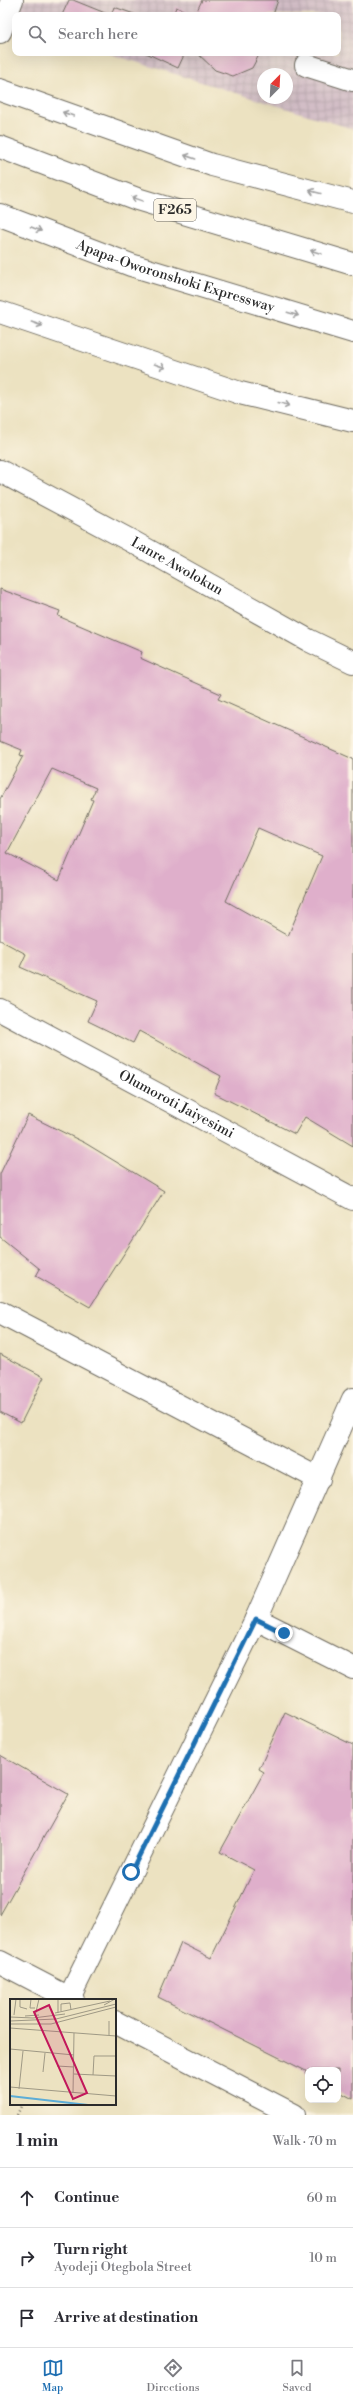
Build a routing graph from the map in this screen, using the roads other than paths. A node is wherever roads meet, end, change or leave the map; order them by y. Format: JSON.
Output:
{"nodes":[{"id":1,"x":12,"y":0,"type":"edge"},
{"id":2,"x":0,"y":32,"type":"edge"},
{"id":3,"x":306,"y":65,"type":"dead end"},
{"id":4,"x":353,"y":80,"type":"edge"},
{"id":5,"x":0,"y":90,"type":"edge"},
{"id":6,"x":0,"y":147,"type":"edge"},
{"id":7,"x":353,"y":202,"type":"edge"},
{"id":8,"x":0,"y":216,"type":"edge"},
{"id":9,"x":353,"y":264,"type":"edge"},
{"id":10,"x":0,"y":312,"type":"edge"},
{"id":11,"x":353,"y":332,"type":"edge"},
{"id":12,"x":353,"y":421,"type":"edge"},
{"id":13,"x":0,"y":471,"type":"edge"},
{"id":14,"x":353,"y":662,"type":"edge"},
{"id":15,"x":0,"y":1010,"type":"edge"},
{"id":16,"x":353,"y":1199,"type":"edge"},
{"id":17,"x":0,"y":1312,"type":"edge"},
{"id":18,"x":353,"y":1399,"type":"edge"},
{"id":19,"x":319,"y":1479,"type":"junction"},
{"id":20,"x":256,"y":1619,"type":"junction"},
{"id":21,"x":353,"y":1668,"type":"edge"},
{"id":22,"x":0,"y":1962,"type":"edge"},
{"id":23,"x":71,"y":1999,"type":"edge"},
{"id":24,"x":116,"y":2023,"type":"edge"},
{"id":25,"x":294,"y":2115,"type":"edge"}],
"edges":[{"from":1,"to":2,"type":"main road"},
{"from":3,"to":4,"type":"main road"},
{"from":7,"to":5,"type":"main road","one_way":true},
{"from":9,"to":6,"type":"main road","number":"F265","one_way":true},
{"from":8,"to":11,"type":"main road","name":"Apapa-Oworonshoki Expressway","one_way":true},
{"from":10,"to":12,"type":"main road","one_way":true},
{"from":13,"to":14,"type":"main road","name":"Lanre Awolokun"},
{"from":15,"to":16,"type":"main road","name":"Olumoroti Jaiyesimi"},
{"from":17,"to":19,"type":"main road"},
{"from":18,"to":19,"type":"main road"},
{"from":19,"to":20,"type":"main road"},
{"from":20,"to":21,"type":"main road"},
{"from":20,"to":23,"type":"main road"},
{"from":22,"to":23,"type":"main road"},
{"from":24,"to":25,"type":"main road"}]}
